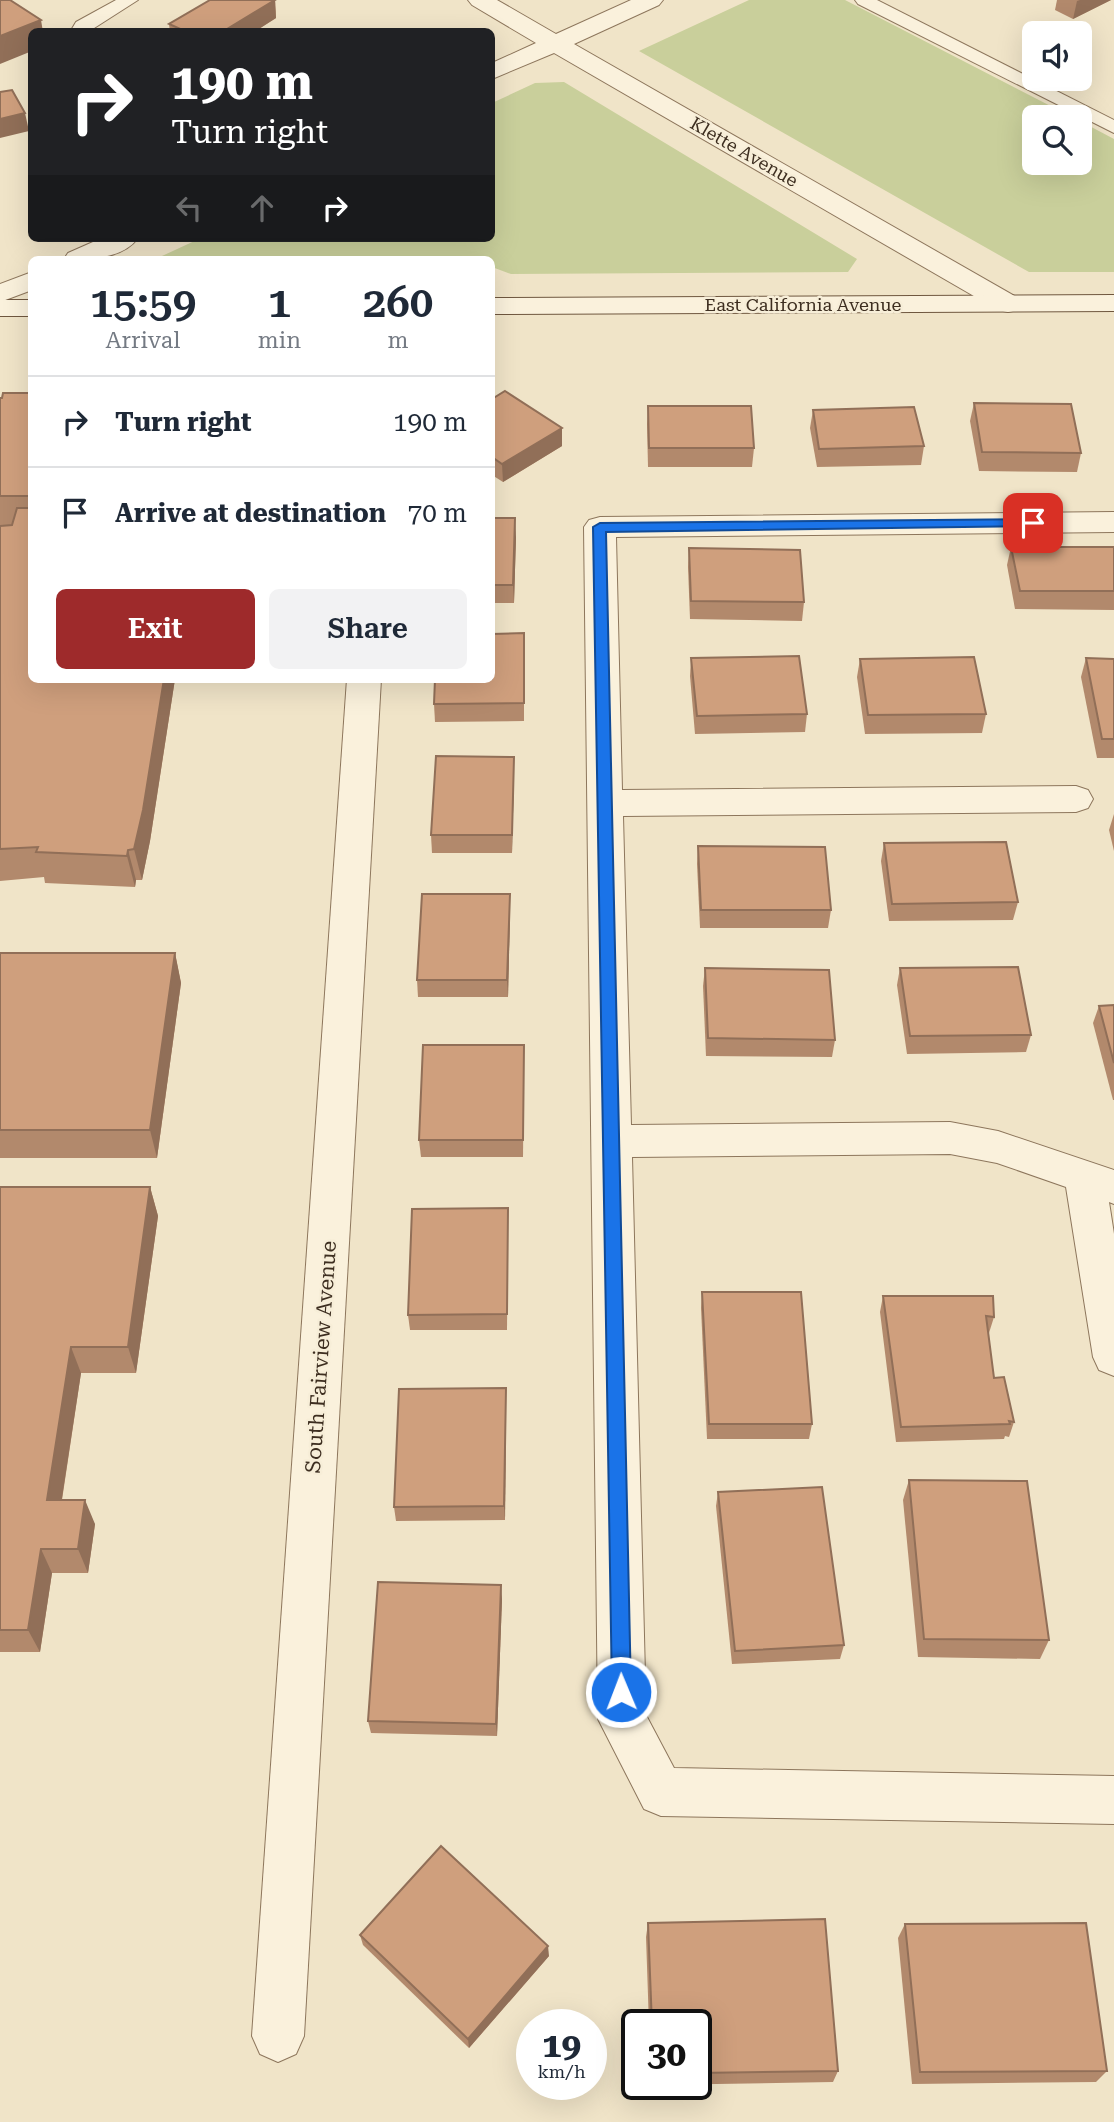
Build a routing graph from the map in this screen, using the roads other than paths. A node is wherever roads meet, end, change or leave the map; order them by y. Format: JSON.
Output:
{"nodes":[{"id":1,"x":129,"y":0,"type":"edge"},
{"id":2,"x":480,"y":0,"type":"edge"},
{"id":3,"x":651,"y":0,"type":"edge"},
{"id":4,"x":864,"y":0,"type":"edge"},
{"id":5,"x":81,"y":28,"type":"edge"},
{"id":6,"x":555,"y":43,"type":"junction"},
{"id":7,"x":495,"y":71,"type":"edge"},
{"id":8,"x":1114,"y":127,"type":"edge"},
{"id":9,"x":115,"y":242,"type":"edge"},
{"id":10,"x":85,"y":256,"type":"edge"},
{"id":11,"x":28,"y":282,"type":"edge"},
{"id":12,"x":0,"y":294,"type":"edge"},
{"id":13,"x":1114,"y":303,"type":"edge"},
{"id":14,"x":1008,"y":304,"type":"junction"},
{"id":15,"x":495,"y":306,"type":"edge"},
{"id":16,"x":0,"y":308,"type":"edge"},
{"id":17,"x":28,"y":308,"type":"edge"},
{"id":18,"x":1114,"y":522,"type":"edge"},
{"id":19,"x":364,"y":683,"type":"edge"},
{"id":20,"x":1076,"y":799,"type":"dead end"},
{"id":21,"x":605,"y":803,"type":"junction"},
{"id":22,"x":611,"y":1141,"type":"junction"},
{"id":23,"x":1099,"y":1182,"type":"edge"},
{"id":24,"x":1114,"y":1357,"type":"edge"},
{"id":25,"x":1114,"y":1800,"type":"edge"},
{"id":26,"x":278,"y":2036,"type":"dead end"}],
"edges":[{"from":1,"to":5,"type":"lane"},
{"from":2,"to":6,"type":"street","name":"Klette Avenue"},
{"from":3,"to":6,"type":"street"},
{"from":4,"to":8,"type":"lane"},
{"from":6,"to":7,"type":"street"},
{"from":6,"to":14,"type":"street","name":"Klette Avenue"},
{"from":9,"to":10,"type":"street"},
{"from":11,"to":12,"type":"street"},
{"from":13,"to":14,"type":"street","name":"East California Avenue"},
{"from":14,"to":15,"type":"street","name":"East California Avenue"},
{"from":16,"to":17,"type":"street"},
{"from":18,"to":21,"type":"street"},
{"from":19,"to":26,"type":"street","name":"South Fairview Avenue"},
{"from":20,"to":21,"type":"street"},
{"from":21,"to":22,"type":"street"},
{"from":22,"to":23,"type":"street"},
{"from":22,"to":25,"type":"street"},
{"from":23,"to":24,"type":"street"}]}
